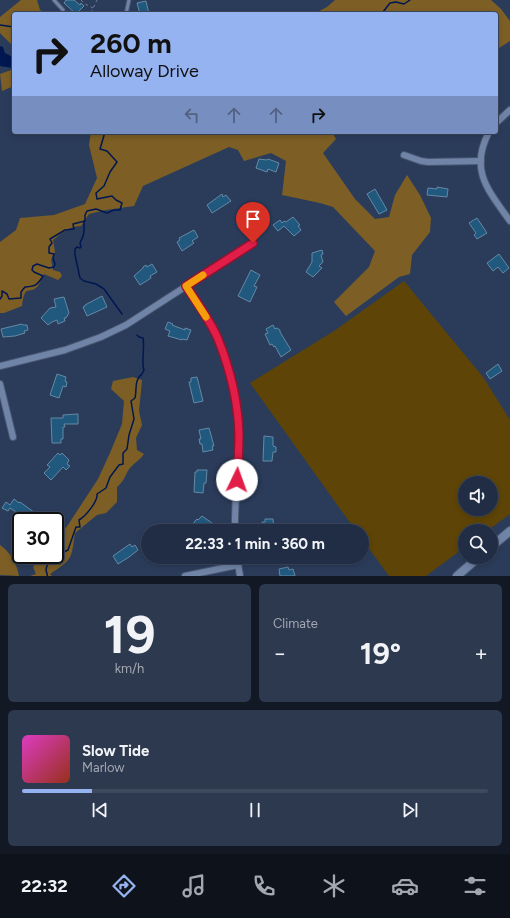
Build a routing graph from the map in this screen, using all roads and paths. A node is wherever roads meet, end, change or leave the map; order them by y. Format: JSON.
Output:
{"nodes":[{"id":1,"x":54,"y":0,"type":"edge"},
{"id":2,"x":81,"y":0,"type":"edge"},
{"id":3,"x":97,"y":0,"type":"edge"},
{"id":4,"x":129,"y":0,"type":"edge"},
{"id":5,"x":93,"y":8,"type":"junction"},
{"id":6,"x":63,"y":10,"type":"dead end"},
{"id":7,"x":91,"y":12,"type":"edge"},
{"id":8,"x":126,"y":12,"type":"edge"},
{"id":9,"x":510,"y":110,"type":"edge"},
{"id":10,"x":498,"y":121,"type":"edge"},
{"id":11,"x":488,"y":134,"type":"edge"},
{"id":12,"x":404,"y":155,"type":"dead end"},
{"id":13,"x":481,"y":161,"type":"junction"},
{"id":14,"x":510,"y":221,"type":"edge"},
{"id":15,"x":253,"y":243,"type":"dead end"},
{"id":16,"x":186,"y":286,"type":"junction"},
{"id":17,"x":0,"y":366,"type":"edge"},
{"id":18,"x":0,"y":384,"type":"edge"},
{"id":19,"x":13,"y":437,"type":"dead end"},
{"id":20,"x":235,"y":524,"type":"edge"},
{"id":21,"x":510,"y":531,"type":"edge"},
{"id":22,"x":498,"y":541,"type":"edge"},
{"id":23,"x":471,"y":564,"type":"edge"},
{"id":24,"x":238,"y":566,"type":"joint"},
{"id":25,"x":185,"y":576,"type":"edge"},
{"id":26,"x":240,"y":576,"type":"edge"},
{"id":27,"x":457,"y":576,"type":"edge"}],
"edges":[{"from":1,"to":6,"type":"lane"},
{"from":2,"to":5,"type":"path"},
{"from":3,"to":5,"type":"path"},
{"from":4,"to":8,"type":"lane"},
{"from":5,"to":7,"type":"path"},
{"from":9,"to":10,"type":"street"},
{"from":11,"to":13,"type":"street"},
{"from":12,"to":13,"type":"street"},
{"from":13,"to":14,"type":"street"},
{"from":15,"to":16,"type":"street"},
{"from":16,"to":17,"type":"street"},
{"from":16,"to":20,"type":"street"},
{"from":18,"to":19,"type":"street"},
{"from":21,"to":22,"type":"street"},
{"from":23,"to":27,"type":"street"},
{"from":24,"to":25,"type":"street"},
{"from":24,"to":26,"type":"street"}]}
